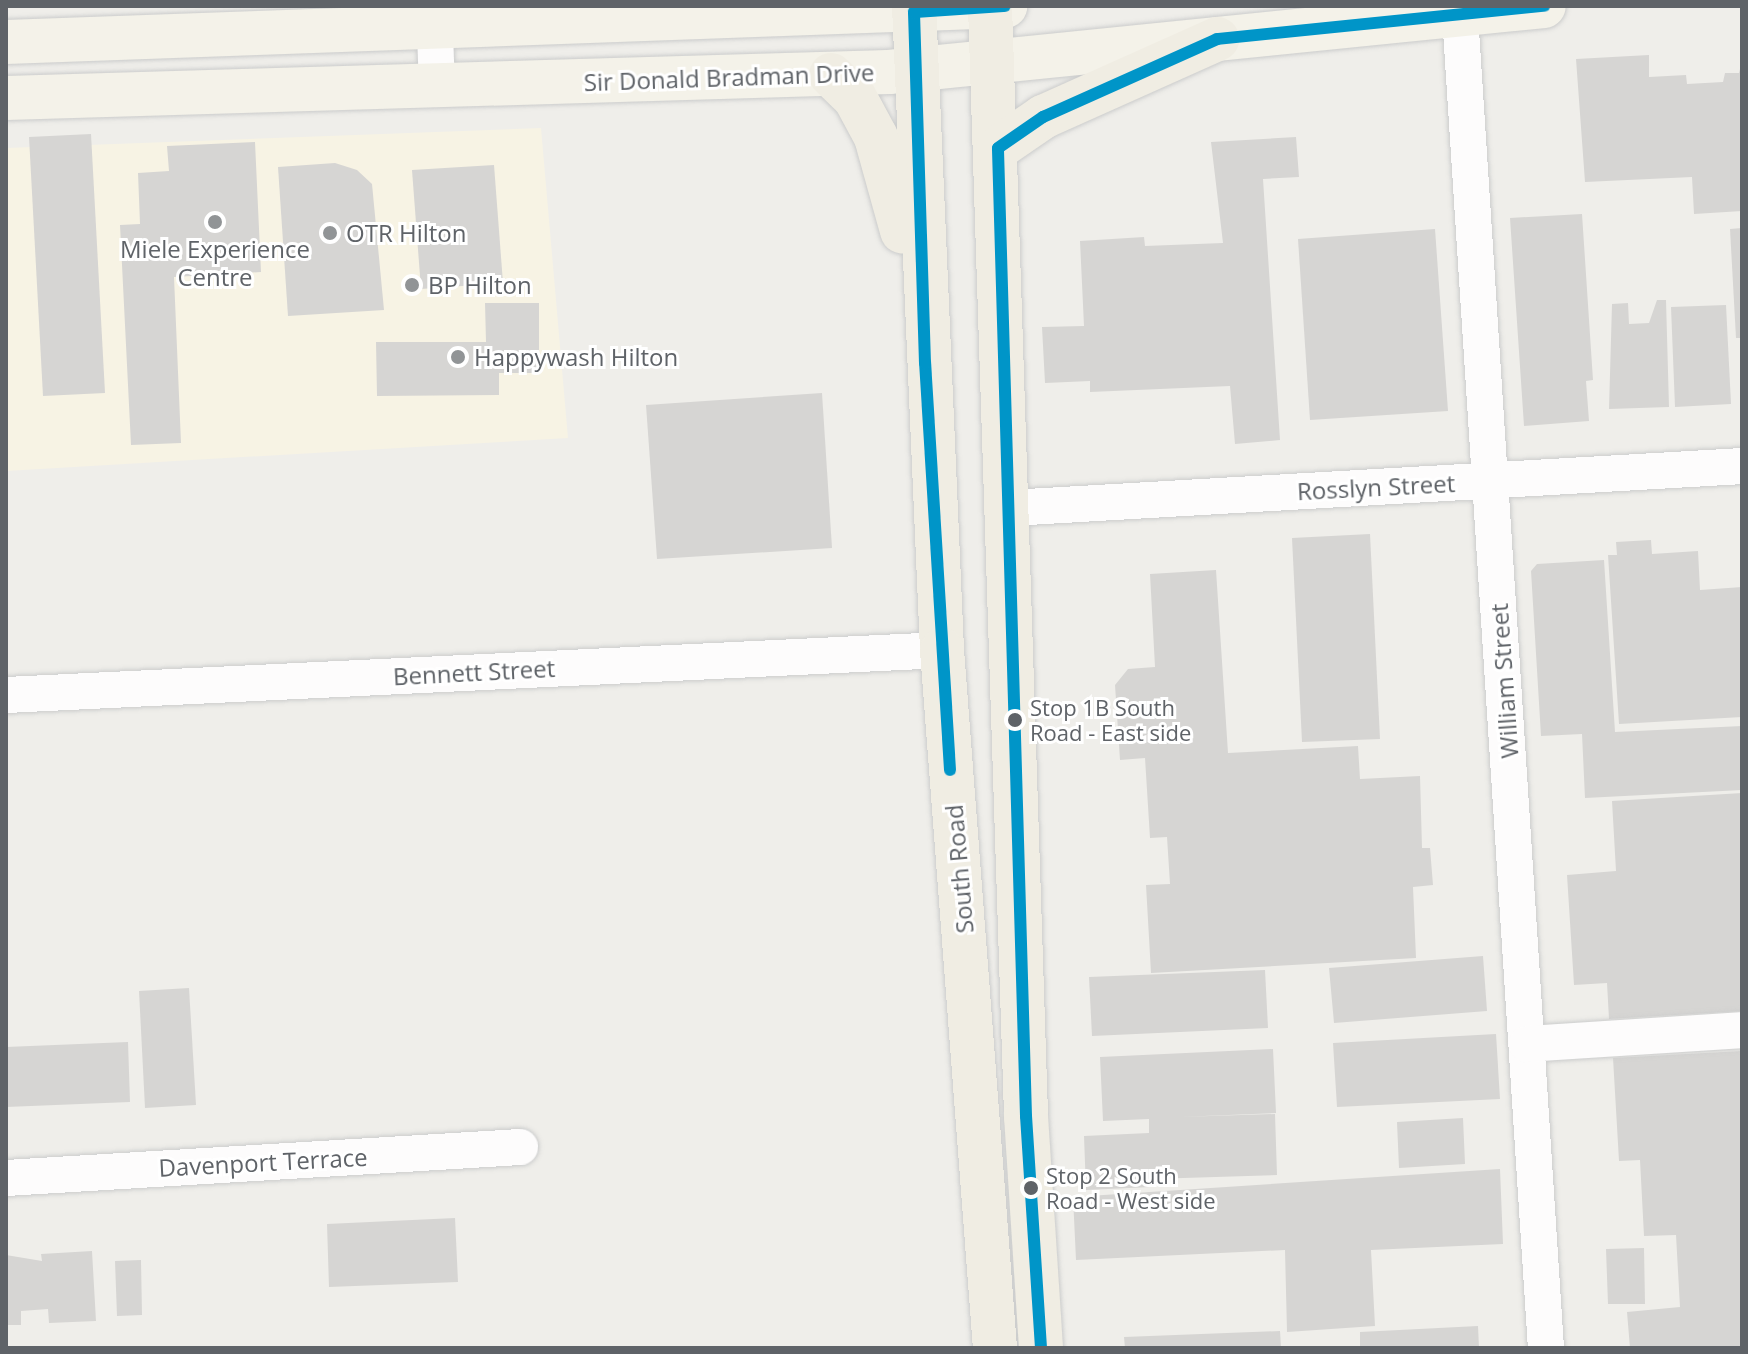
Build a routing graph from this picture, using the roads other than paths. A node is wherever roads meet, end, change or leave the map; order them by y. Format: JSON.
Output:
{"nodes":[{"id":1,"x":990,"y":6,"type":"edge"},
{"id":2,"x":1005,"y":6,"type":"edge"},
{"id":3,"x":1544,"y":6,"type":"edge"},
{"id":4,"x":914,"y":9,"type":"edge"},
{"id":5,"x":1454,"y":10,"type":"edge"},
{"id":6,"x":582,"y":16,"type":"edge"},
{"id":7,"x":435,"y":17,"type":"edge"},
{"id":8,"x":1217,"y":39,"type":"junction"},
{"id":9,"x":6,"y":42,"type":"edge"},
{"id":10,"x":992,"y":61,"type":"junction"},
{"id":11,"x":917,"y":69,"type":"junction"},
{"id":12,"x":831,"y":75,"type":"junction"},
{"id":13,"x":437,"y":86,"type":"junction"},
{"id":14,"x":6,"y":98,"type":"edge"},
{"id":15,"x":998,"y":148,"type":"junction"},
{"id":16,"x":925,"y":363,"type":"junction"},
{"id":17,"x":1742,"y":466,"type":"edge"},
{"id":18,"x":1491,"y":480,"type":"junction"},
{"id":19,"x":1010,"y":508,"type":"junction"},
{"id":20,"x":942,"y":650,"type":"junction"},
{"id":21,"x":6,"y":695,"type":"edge"},
{"id":22,"x":1742,"y":1030,"type":"edge"},
{"id":23,"x":1527,"y":1044,"type":"junction"},
{"id":24,"x":520,"y":1147,"type":"dead end"},
{"id":25,"x":6,"y":1178,"type":"edge"},
{"id":26,"x":995,"y":1348,"type":"edge"},
{"id":27,"x":1041,"y":1348,"type":"edge"},
{"id":28,"x":1546,"y":1348,"type":"edge"}],
"edges":[{"from":1,"to":2,"type":"main road"},
{"from":1,"to":4,"type":"main road"},
{"from":1,"to":10,"type":"highway"},
{"from":3,"to":5,"type":"main road","name":"Sir Donald Bradman Drive"},
{"from":4,"to":6,"type":"main road"},
{"from":4,"to":11,"type":"highway","name":"South Road"},
{"from":5,"to":8,"type":"main road","name":"Sir Donald Bradman Drive"},
{"from":5,"to":18,"type":"street","name":"William Street"},
{"from":6,"to":7,"type":"main road"},
{"from":7,"to":9,"type":"main road"},
{"from":7,"to":13,"type":"street"},
{"from":8,"to":10,"type":"main road","name":"Sir Donald Bradman Drive"},
{"from":8,"to":15,"type":"highway"},
{"from":10,"to":11,"type":"main road","name":"Sir Donald Bradman Drive"},
{"from":10,"to":15,"type":"highway"},
{"from":11,"to":12,"type":"main road","name":"Sir Donald Bradman Drive"},
{"from":11,"to":16,"type":"highway","name":"South Road"},
{"from":12,"to":13,"type":"main road","name":"Sir Donald Bradman Drive"},
{"from":12,"to":16,"type":"highway"},
{"from":13,"to":14,"type":"main road","name":"Sir Donald Bradman Drive"},
{"from":15,"to":19,"type":"highway"},
{"from":16,"to":20,"type":"highway","name":"South Road"},
{"from":17,"to":18,"type":"street","name":"Rosslyn Street"},
{"from":18,"to":19,"type":"street","name":"Rosslyn Street"},
{"from":18,"to":23,"type":"street","name":"William Street"},
{"from":19,"to":27,"type":"highway"},
{"from":20,"to":21,"type":"street","name":"Bennett Street"},
{"from":20,"to":26,"type":"highway","name":"South Road"},
{"from":22,"to":23,"type":"street"},
{"from":23,"to":28,"type":"street","name":"William Street"},
{"from":24,"to":25,"type":"street","name":"Davenport Terrace"}]}
